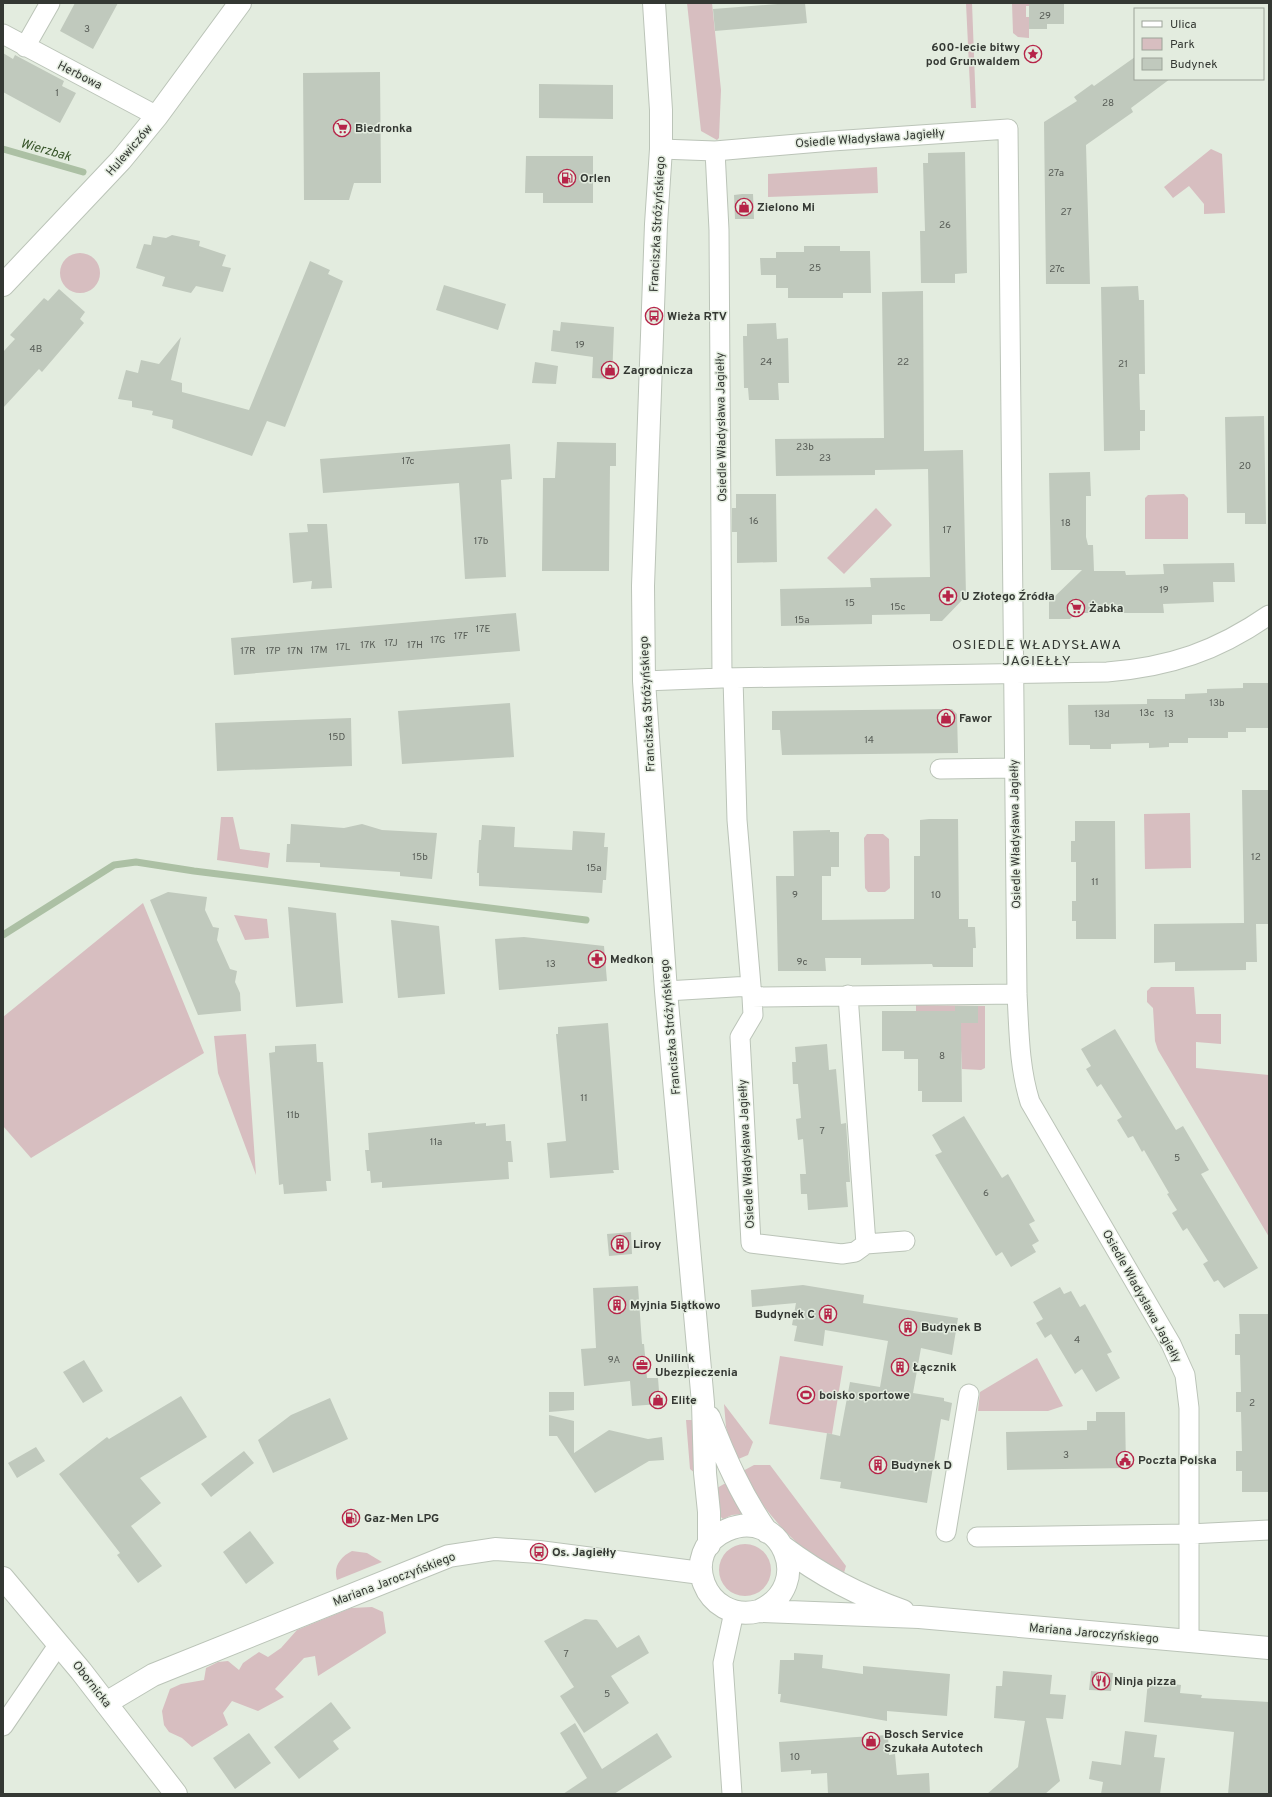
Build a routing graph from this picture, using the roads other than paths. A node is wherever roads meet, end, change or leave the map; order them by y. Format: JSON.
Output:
{"nodes":[{"id":1,"x":50,"y":3,"type":"edge"},
{"id":2,"x":240,"y":3,"type":"edge"},
{"id":3,"x":654,"y":3,"type":"edge"},
{"id":4,"x":3,"y":34,"type":"edge"},
{"id":5,"x":25,"y":47,"type":"junction"},
{"id":6,"x":157,"y":116,"type":"junction"},
{"id":7,"x":661,"y":149,"type":"junction"},
{"id":8,"x":715,"y":151,"type":"junction"},
{"id":9,"x":3,"y":285,"type":"edge"},
{"id":10,"x":1269,"y":615,"type":"edge"},
{"id":11,"x":1013,"y":674,"type":"junction"},
{"id":12,"x":727,"y":678,"type":"junction"},
{"id":13,"x":644,"y":681,"type":"junction"},
{"id":14,"x":1014,"y":768,"type":"junction"},
{"id":15,"x":940,"y":769,"type":"dead end"},
{"id":16,"x":666,"y":991,"type":"junction"},
{"id":17,"x":751,"y":991,"type":"junction"},
{"id":18,"x":1017,"y":994,"type":"junction"},
{"id":19,"x":848,"y":995,"type":"junction"},
{"id":20,"x":905,"y":1241,"type":"dead end"},
{"id":21,"x":866,"y":1244,"type":"junction"},
{"id":22,"x":968,"y":1394,"type":"dead end"},
{"id":23,"x":703,"y":1403,"type":"junction"},
{"id":24,"x":1269,"y":1530,"type":"edge"},
{"id":25,"x":767,"y":1532,"type":"junction"},
{"id":26,"x":946,"y":1532,"type":"dead end"},
{"id":27,"x":1189,"y":1534,"type":"junction"},
{"id":28,"x":977,"y":1537,"type":"dead end"},
{"id":29,"x":709,"y":1545,"type":"junction"},
{"id":30,"x":783,"y":1547,"type":"junction"},
{"id":31,"x":701,"y":1573,"type":"junction"},
{"id":32,"x":3,"y":1578,"type":"edge"},
{"id":33,"x":759,"y":1611,"type":"junction"},
{"id":34,"x":734,"y":1612,"type":"junction"},
{"id":35,"x":919,"y":1617,"type":"junction"},
{"id":36,"x":1189,"y":1642,"type":"junction"},
{"id":37,"x":59,"y":1644,"type":"junction"},
{"id":38,"x":1269,"y":1648,"type":"edge"},
{"id":39,"x":106,"y":1703,"type":"junction"},
{"id":40,"x":3,"y":1726,"type":"edge"},
{"id":41,"x":176,"y":1794,"type":"edge"},
{"id":42,"x":732,"y":1794,"type":"edge"}],
"edges":[{"from":1,"to":5,"type":"street"},
{"from":2,"to":6,"type":"street","name":"Hulewiczów"},
{"from":3,"to":7,"type":"street","name":"Franciszka Stróżyńskiego"},
{"from":4,"to":5,"type":"street","name":"Herbowa"},
{"from":5,"to":6,"type":"street","name":"Herbowa"},
{"from":6,"to":9,"type":"street","name":"Hulewiczów"},
{"from":7,"to":8,"type":"street"},
{"from":7,"to":13,"type":"street","name":"Franciszka Stróżyńskiego"},
{"from":8,"to":11,"type":"street","name":"Osiedle Władysława Jagiełły"},
{"from":8,"to":12,"type":"street","name":"Osiedle Władysława Jagiełły"},
{"from":10,"to":11,"type":"street"},
{"from":11,"to":12,"type":"street"},
{"from":11,"to":14,"type":"street","name":"Osiedle Władysława Jagiełły"},
{"from":12,"to":13,"type":"street"},
{"from":12,"to":17,"type":"street","name":"Osiedle Władysława Jagiełły"},
{"from":13,"to":16,"type":"street","name":"Franciszka Stróżyńskiego"},
{"from":14,"to":15,"type":"street"},
{"from":14,"to":18,"type":"street","name":"Osiedle Władysława Jagiełły"},
{"from":16,"to":17,"type":"street"},
{"from":16,"to":23,"type":"street","name":"Franciszka Stróżyńskiego"},
{"from":17,"to":19,"type":"street"},
{"from":17,"to":21,"type":"street","name":"Osiedle Władysława Jagiełły"},
{"from":18,"to":19,"type":"street"},
{"from":18,"to":27,"type":"street","name":"Osiedle Władysława Jagiełły"},
{"from":19,"to":21,"type":"street"},
{"from":20,"to":21,"type":"street","name":"Osiedle Władysława Jagiełły"},
{"from":22,"to":26,"type":"street"},
{"from":23,"to":25,"type":"street","name":"Franciszka Stróżyńskiego"},
{"from":23,"to":29,"type":"street","name":"Franciszka Stróżyńskiego"},
{"from":24,"to":27,"type":"street"},
{"from":25,"to":29,"type":"street"},
{"from":25,"to":30,"type":"street"},
{"from":27,"to":28,"type":"street"},
{"from":27,"to":36,"type":"street","name":"Osiedle Władysława Jagiełły"},
{"from":29,"to":31,"type":"street"},
{"from":30,"to":33,"type":"street"},
{"from":30,"to":35,"type":"street","name":"Mariana Jaroczyńskiego"},
{"from":31,"to":34,"type":"street"},
{"from":31,"to":39,"type":"street","name":"Mariana Jaroczyńskiego"},
{"from":32,"to":37,"type":"street","name":"Obornicka"},
{"from":33,"to":34,"type":"street"},
{"from":33,"to":35,"type":"street","name":"Mariana Jaroczyńskiego"},
{"from":34,"to":42,"type":"street"},
{"from":35,"to":36,"type":"street","name":"Mariana Jaroczyńskiego"},
{"from":36,"to":38,"type":"street","name":"Mariana Jaroczyńskiego"},
{"from":37,"to":39,"type":"street","name":"Obornicka"},
{"from":37,"to":40,"type":"street"},
{"from":39,"to":41,"type":"street","name":"Obornicka"}]}
